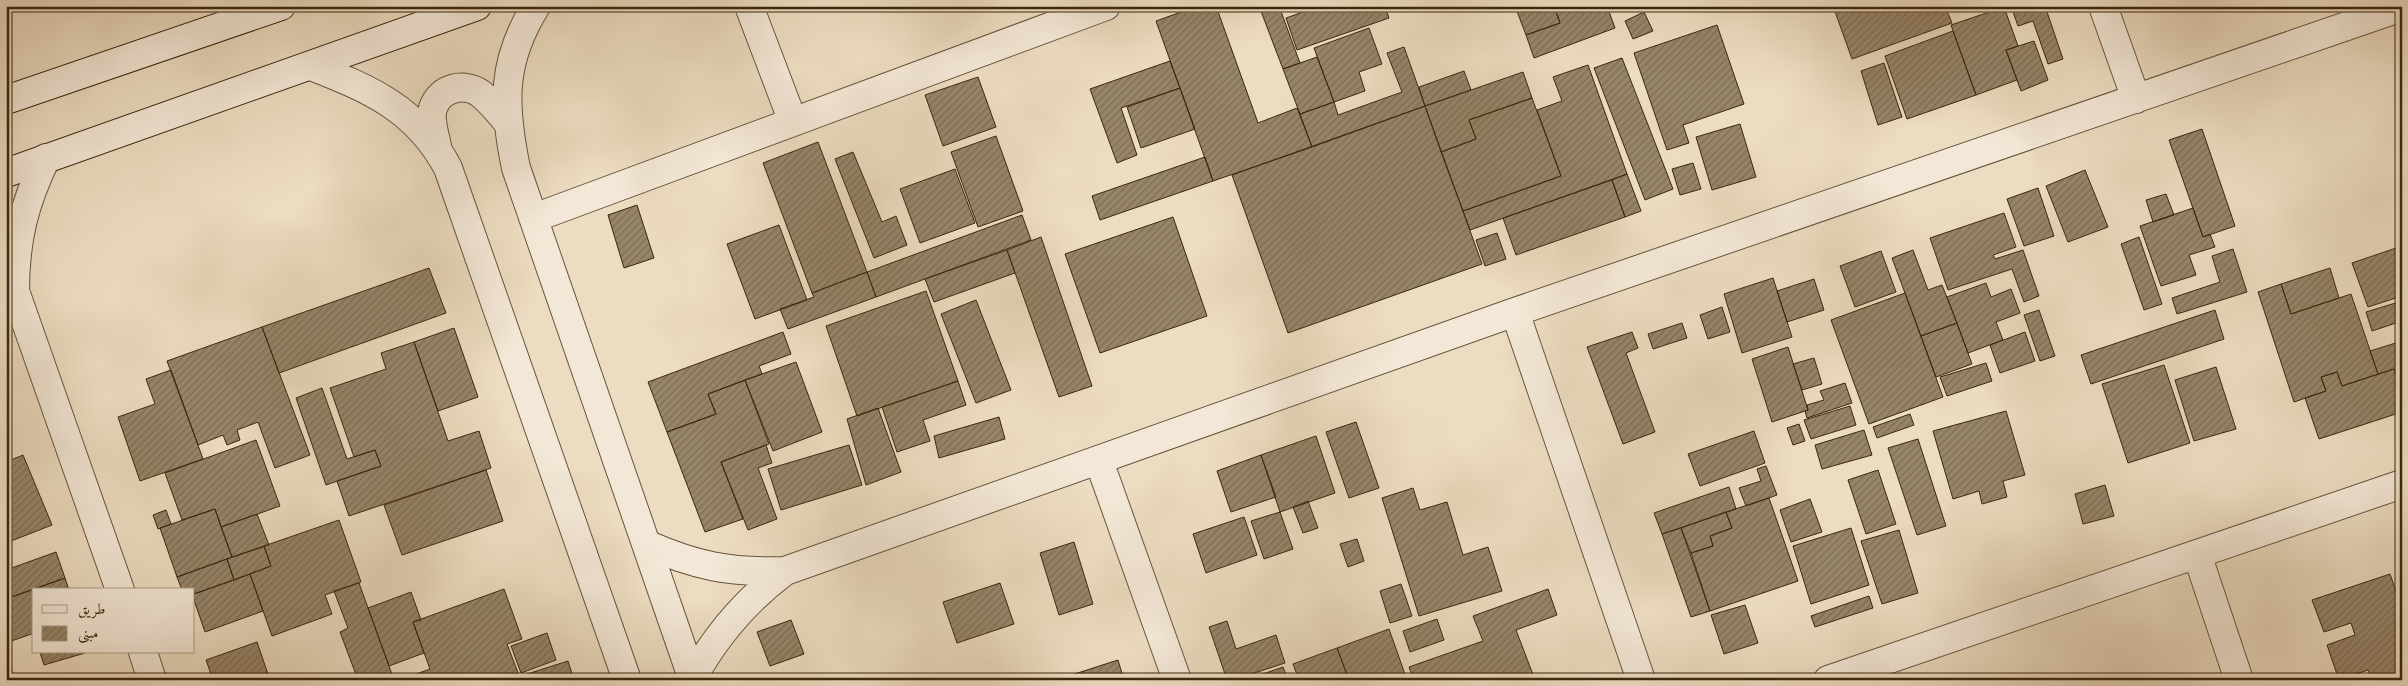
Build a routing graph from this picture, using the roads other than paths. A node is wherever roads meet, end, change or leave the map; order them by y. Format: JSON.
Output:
{"nodes":[{"id":1,"x":282,"y":6,"type":"edge"},
{"id":2,"x":477,"y":6,"type":"edge"},
{"id":3,"x":536,"y":6,"type":"edge"},
{"id":4,"x":749,"y":6,"type":"edge"},
{"id":5,"x":1106,"y":6,"type":"edge"},
{"id":6,"x":2103,"y":6,"type":"edge"},
{"id":7,"x":2402,"y":7,"type":"edge"},
{"id":8,"x":242,"y":15,"type":"edge"},
{"id":9,"x":311,"y":66,"type":"junction"},
{"id":10,"x":2136,"y":99,"type":"junction"},
{"id":11,"x":6,"y":100,"type":"edge"},
{"id":12,"x":508,"y":122,"type":"junction"},
{"id":13,"x":793,"y":122,"type":"junction"},
{"id":14,"x":437,"y":146,"type":"junction"},
{"id":15,"x":46,"y":158,"type":"junction"},
{"id":16,"x":6,"y":173,"type":"edge"},
{"id":17,"x":534,"y":218,"type":"junction"},
{"id":18,"x":11,"y":285,"type":"edge"},
{"id":19,"x":1515,"y":312,"type":"junction"},
{"id":20,"x":1099,"y":461,"type":"junction"},
{"id":21,"x":2402,"y":484,"type":"edge"},
{"id":22,"x":646,"y":544,"type":"junction"},
{"id":23,"x":2196,"y":554,"type":"junction"},
{"id":24,"x":785,"y":571,"type":"junction"},
{"id":25,"x":119,"y":588,"type":"edge"},
{"id":26,"x":144,"y":654,"type":"edge"},
{"id":27,"x":693,"y":679,"type":"edge"},
{"id":28,"x":152,"y":680,"type":"edge"},
{"id":29,"x":627,"y":680,"type":"edge"},
{"id":30,"x":1177,"y":680,"type":"edge"},
{"id":31,"x":1641,"y":680,"type":"edge"},
{"id":32,"x":1828,"y":680,"type":"edge"},
{"id":33,"x":2239,"y":680,"type":"edge"}],
"edges":[{"from":1,"to":8,"type":"street"},
{"from":2,"to":9,"type":"street"},
{"from":3,"to":12,"type":"street"},
{"from":4,"to":13,"type":"street"},
{"from":5,"to":13,"type":"street"},
{"from":6,"to":10,"type":"street"},
{"from":7,"to":10,"type":"street"},
{"from":8,"to":11,"type":"street"},
{"from":9,"to":14,"type":"street"},
{"from":9,"to":15,"type":"street"},
{"from":10,"to":19,"type":"street"},
{"from":12,"to":14,"type":"street"},
{"from":12,"to":17,"type":"street"},
{"from":13,"to":17,"type":"street"},
{"from":14,"to":29,"type":"street"},
{"from":15,"to":16,"type":"street"},
{"from":15,"to":18,"type":"street"},
{"from":17,"to":22,"type":"street"},
{"from":18,"to":25,"type":"street"},
{"from":19,"to":20,"type":"street"},
{"from":19,"to":31,"type":"street"},
{"from":20,"to":24,"type":"street"},
{"from":20,"to":30,"type":"street"},
{"from":21,"to":23,"type":"street"},
{"from":22,"to":24,"type":"street"},
{"from":22,"to":27,"type":"street"},
{"from":23,"to":32,"type":"street"},
{"from":23,"to":33,"type":"street"},
{"from":24,"to":27,"type":"street"},
{"from":26,"to":28,"type":"street"}]}
